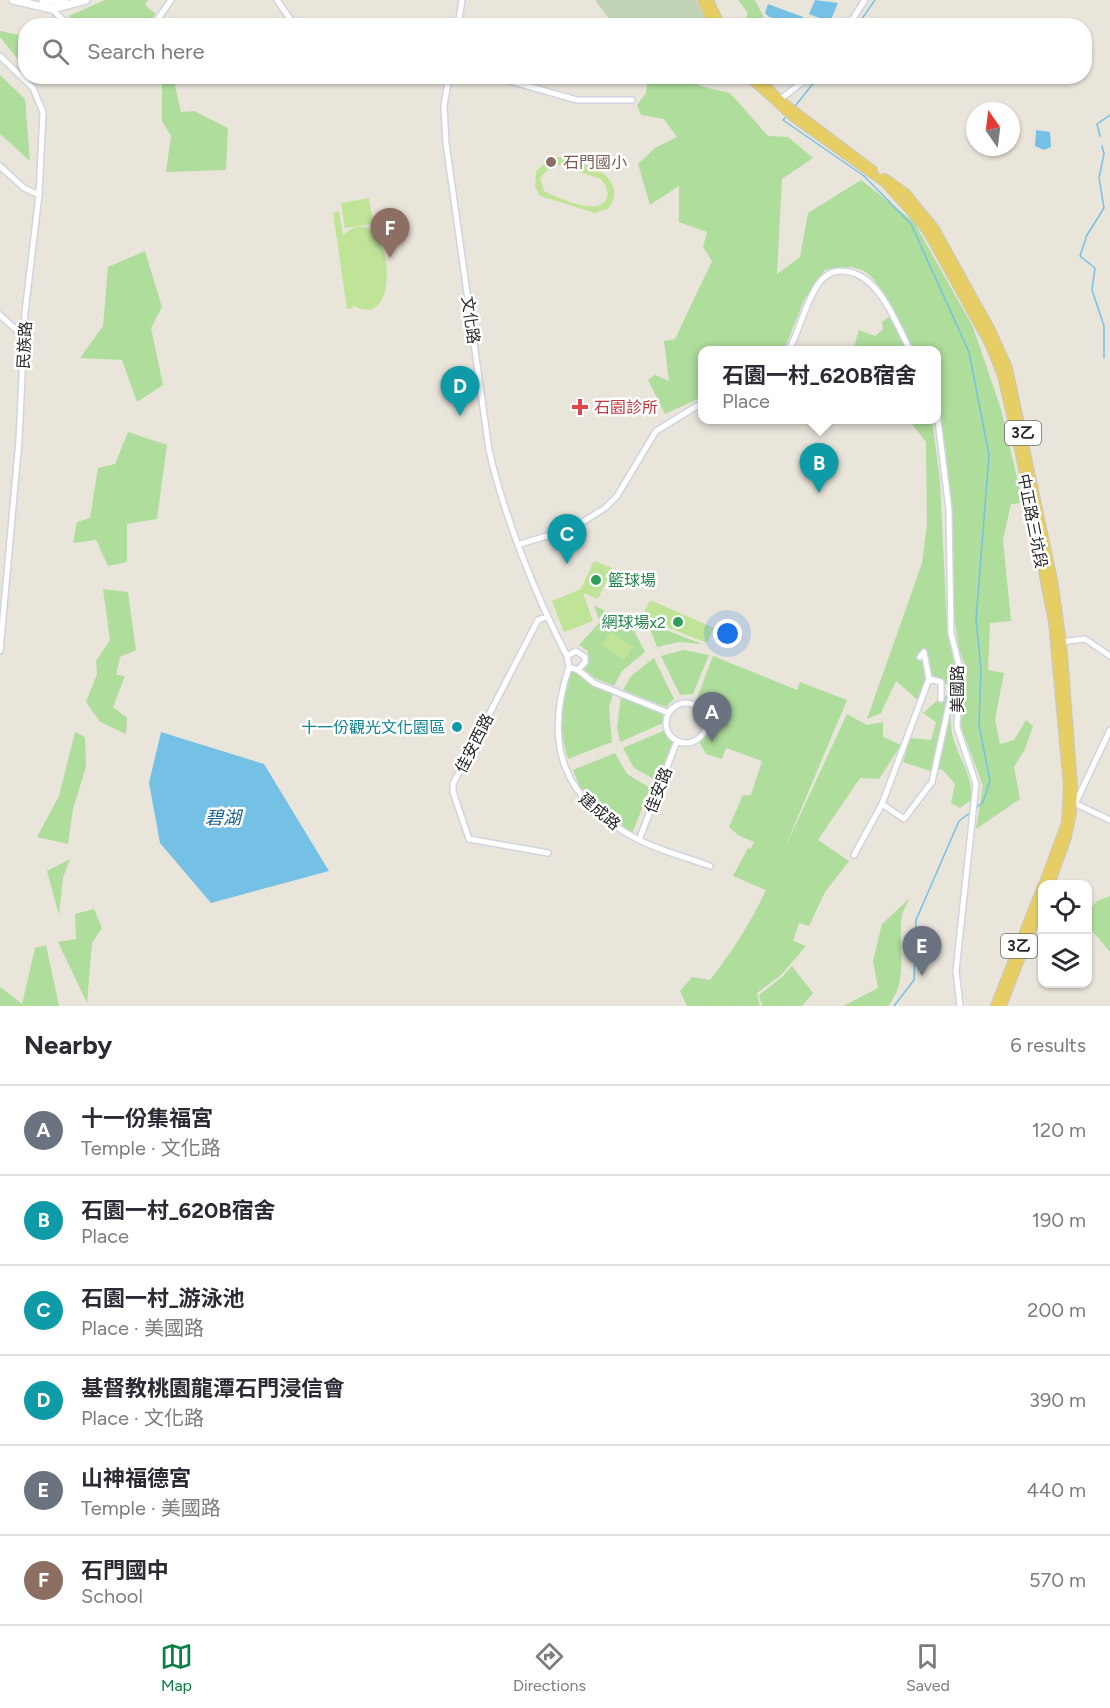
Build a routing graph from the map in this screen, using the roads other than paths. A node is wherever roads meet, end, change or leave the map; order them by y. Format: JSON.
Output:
{"nodes":[{"id":1,"x":13,"y":0,"type":"edge"},
{"id":2,"x":43,"y":0,"type":"edge"},
{"id":3,"x":86,"y":0,"type":"edge"},
{"id":4,"x":171,"y":0,"type":"edge"},
{"id":5,"x":277,"y":0,"type":"edge"},
{"id":6,"x":462,"y":0,"type":"edge"},
{"id":7,"x":702,"y":0,"type":"edge"},
{"id":8,"x":709,"y":0,"type":"edge"},
{"id":9,"x":865,"y":0,"type":"edge"},
{"id":10,"x":62,"y":1,"type":"edge"},
{"id":11,"x":52,"y":9,"type":"junction"},
{"id":12,"x":61,"y":18,"type":"edge"},
{"id":13,"x":159,"y":18,"type":"edge"},
{"id":14,"x":290,"y":18,"type":"edge"},
{"id":15,"x":459,"y":18,"type":"edge"},
{"id":16,"x":710,"y":18,"type":"edge"},
{"id":17,"x":717,"y":18,"type":"edge"},
{"id":18,"x":853,"y":18,"type":"edge"},
{"id":19,"x":0,"y":56,"type":"edge"},
{"id":20,"x":18,"y":73,"type":"edge"},
{"id":21,"x":29,"y":84,"type":"edge"},
{"id":22,"x":448,"y":84,"type":"edge"},
{"id":23,"x":520,"y":84,"type":"edge"},
{"id":24,"x":758,"y":84,"type":"edge"},
{"id":25,"x":763,"y":84,"type":"edge"},
{"id":26,"x":800,"y":84,"type":"edge"},
{"id":27,"x":632,"y":100,"type":"dead end"},
{"id":28,"x":778,"y":101,"type":"junction"},
{"id":29,"x":0,"y":166,"type":"edge"},
{"id":30,"x":39,"y":195,"type":"junction"},
{"id":31,"x":0,"y":315,"type":"edge"},
{"id":32,"x":24,"y":337,"type":"junction"},
{"id":33,"x":791,"y":346,"type":"edge"},
{"id":34,"x":907,"y":346,"type":"edge"},
{"id":35,"x":698,"y":406,"type":"edge"},
{"id":36,"x":938,"y":424,"type":"edge"},
{"id":37,"x":520,"y":543,"type":"junction"},
{"id":38,"x":0,"y":563,"type":"edge"},
{"id":39,"x":7,"y":567,"type":"junction"},
{"id":40,"x":546,"y":617,"type":"junction"},
{"id":41,"x":1059,"y":643,"type":"junction"},
{"id":42,"x":0,"y":651,"type":"edge"},
{"id":43,"x":1110,"y":656,"type":"edge"},
{"id":44,"x":567,"y":657,"type":"junction"},
{"id":45,"x":920,"y":657,"type":"dead end"},
{"id":46,"x":568,"y":666,"type":"junction"},
{"id":47,"x":578,"y":670,"type":"junction"},
{"id":48,"x":929,"y":679,"type":"junction"},
{"id":49,"x":959,"y":687,"type":"junction"},
{"id":50,"x":941,"y":699,"type":"dead end"},
{"id":51,"x":669,"y":713,"type":"junction"},
{"id":52,"x":1110,"y":730,"type":"edge"},
{"id":53,"x":678,"y":741,"type":"junction"},
{"id":54,"x":1071,"y":802,"type":"junction"},
{"id":55,"x":882,"y":804,"type":"junction"},
{"id":56,"x":1110,"y":820,"type":"edge"},
{"id":57,"x":639,"y":840,"type":"junction"},
{"id":58,"x":548,"y":853,"type":"dead end"},
{"id":59,"x":854,"y":855,"type":"dead end"},
{"id":60,"x":710,"y":866,"type":"dead end"},
{"id":61,"x":1045,"y":880,"type":"edge"},
{"id":62,"x":1052,"y":880,"type":"edge"},
{"id":63,"x":1038,"y":898,"type":"edge"},
{"id":64,"x":1038,"y":913,"type":"edge"},
{"id":65,"x":960,"y":1006,"type":"edge"},
{"id":66,"x":995,"y":1006,"type":"edge"},
{"id":67,"x":1002,"y":1006,"type":"edge"}],
"edges":[{"from":1,"to":11,"type":"main road"},
{"from":2,"to":10,"type":"main road"},
{"from":3,"to":11,"type":"main road"},
{"from":4,"to":13,"type":"street"},
{"from":5,"to":14,"type":"street"},
{"from":6,"to":15,"type":"street"},
{"from":7,"to":16,"type":"main road"},
{"from":8,"to":17,"type":"main road"},
{"from":9,"to":18,"type":"street"},
{"from":11,"to":12,"type":"street"},
{"from":19,"to":20,"type":"street","name":"民族路"},
{"from":21,"to":30,"type":"street","name":"民族路"},
{"from":22,"to":37,"type":"street","name":"文化路"},
{"from":23,"to":27,"type":"street"},
{"from":24,"to":28,"type":"main road","name":"中正路三坑段","number":"3乙"},
{"from":25,"to":28,"type":"main road","name":"中正路三坑段","number":"3乙"},
{"from":26,"to":28,"type":"street"},
{"from":28,"to":41,"type":"main road","name":"中正路三坑段","number":"3乙"},
{"from":29,"to":30,"type":"street"},
{"from":30,"to":32,"type":"street","name":"民族路"},
{"from":31,"to":32,"type":"street"},
{"from":32,"to":39,"type":"street","name":"民族路"},
{"from":33,"to":34,"type":"street"},
{"from":35,"to":37,"type":"street"},
{"from":36,"to":49,"type":"street","name":"美國路"},
{"from":37,"to":40,"type":"street","name":"文化路"},
{"from":38,"to":39,"type":"street"},
{"from":39,"to":42,"type":"street","name":"民族路"},
{"from":40,"to":44,"type":"street","name":"文化路"},
{"from":40,"to":58,"type":"street","name":"佳安西路"},
{"from":41,"to":43,"type":"street"},
{"from":41,"to":54,"type":"main road","name":"中正路三坑段","number":"3乙"},
{"from":44,"to":46,"type":"street","name":"文化路"},
{"from":44,"to":47,"type":"street"},
{"from":45,"to":48,"type":"street"},
{"from":46,"to":47,"type":"street"},
{"from":46,"to":57,"type":"street","name":"建成路"},
{"from":47,"to":51,"type":"street"},
{"from":48,"to":50,"type":"street"},
{"from":48,"to":55,"type":"street"},
{"from":49,"to":55,"type":"street"},
{"from":49,"to":65,"type":"street","name":"美國路"},
{"from":51,"to":53,"type":"street"},
{"from":51,"to":53,"type":"street"},
{"from":52,"to":54,"type":"street"},
{"from":53,"to":57,"type":"street","name":"佳安路"},
{"from":54,"to":56,"type":"street"},
{"from":54,"to":61,"type":"main road","name":"中正路三坑段","number":"3乙"},
{"from":54,"to":62,"type":"main road","name":"中正路三坑段","number":"3乙"},
{"from":55,"to":59,"type":"street"},
{"from":57,"to":60,"type":"street","name":"建成路"},
{"from":63,"to":66,"type":"main road","name":"中正路三坑段","number":"3乙"},
{"from":64,"to":67,"type":"main road","number":"3乙"}]}
